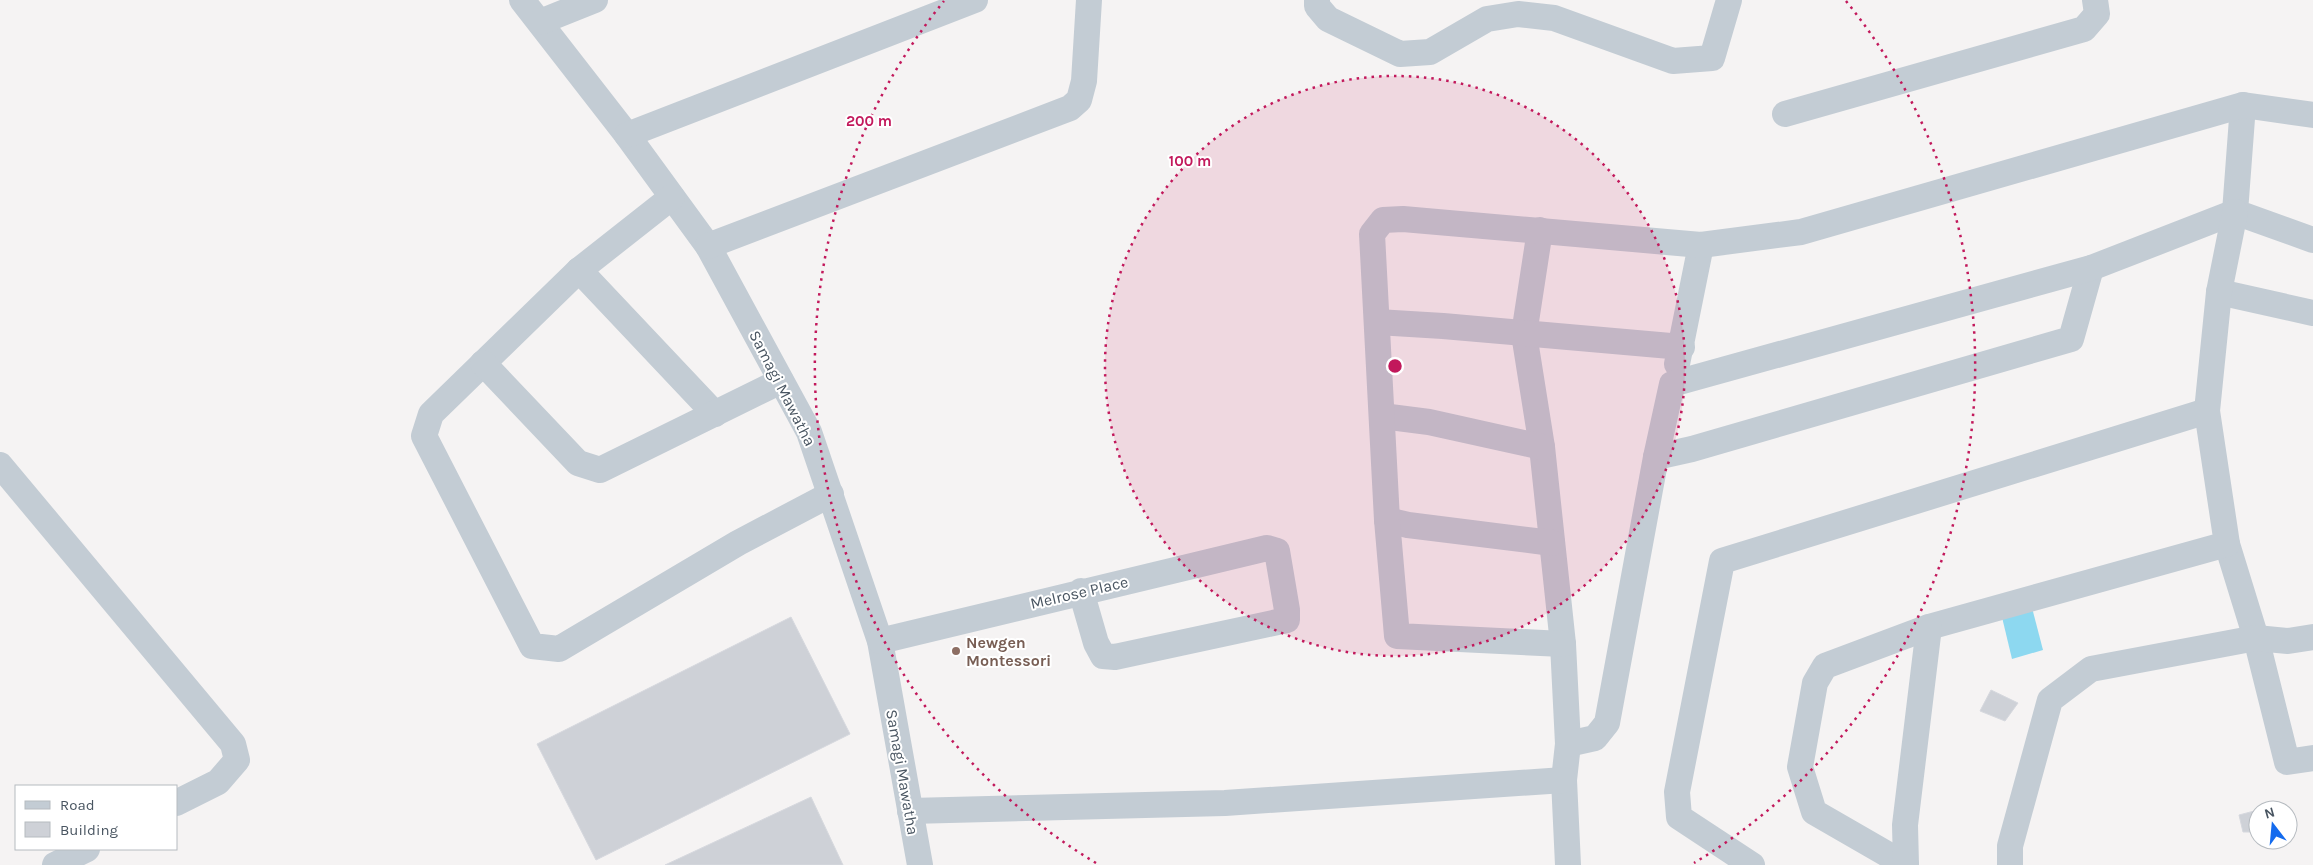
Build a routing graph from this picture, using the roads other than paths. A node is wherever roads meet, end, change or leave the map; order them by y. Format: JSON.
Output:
{"nodes":[{"id":1,"x":522,"y":0,"type":"edge"},
{"id":2,"x":594,"y":0,"type":"edge"},
{"id":3,"x":975,"y":0,"type":"edge"},
{"id":4,"x":1089,"y":0,"type":"edge"},
{"id":5,"x":1317,"y":0,"type":"edge"},
{"id":6,"x":1729,"y":0,"type":"edge"},
{"id":7,"x":2095,"y":0,"type":"edge"},
{"id":8,"x":540,"y":22,"type":"junction"},
{"id":9,"x":2243,"y":104,"type":"junction"},
{"id":10,"x":1785,"y":114,"type":"dead end"},
{"id":11,"x":2313,"y":115,"type":"edge"},
{"id":12,"x":627,"y":135,"type":"junction"},
{"id":13,"x":672,"y":198,"type":"junction"},
{"id":14,"x":2235,"y":212,"type":"junction"},
{"id":15,"x":1540,"y":230,"type":"junction"},
{"id":16,"x":2313,"y":240,"type":"edge"},
{"id":17,"x":1701,"y":244,"type":"junction"},
{"id":18,"x":708,"y":246,"type":"junction"},
{"id":19,"x":2091,"y":268,"type":"junction"},
{"id":20,"x":579,"y":270,"type":"junction"},
{"id":21,"x":2219,"y":292,"type":"junction"},
{"id":22,"x":2313,"y":313,"type":"edge"},
{"id":23,"x":1377,"y":322,"type":"junction"},
{"id":24,"x":1524,"y":334,"type":"junction"},
{"id":25,"x":1682,"y":347,"type":"junction"},
{"id":26,"x":483,"y":364,"type":"junction"},
{"id":27,"x":782,"y":381,"type":"junction"},
{"id":28,"x":1672,"y":384,"type":"junction"},
{"id":29,"x":2207,"y":411,"type":"junction"},
{"id":30,"x":715,"y":414,"type":"junction"},
{"id":31,"x":1382,"y":416,"type":"junction"},
{"id":32,"x":1542,"y":447,"type":"junction"},
{"id":33,"x":1656,"y":457,"type":"junction"},
{"id":34,"x":0,"y":465,"type":"edge"},
{"id":35,"x":831,"y":494,"type":"junction"},
{"id":36,"x":1387,"y":520,"type":"junction"},
{"id":37,"x":1552,"y":543,"type":"junction"},
{"id":38,"x":2226,"y":544,"type":"junction"},
{"id":39,"x":1080,"y":591,"type":"junction"},
{"id":40,"x":1929,"y":628,"type":"junction"},
{"id":41,"x":2313,"y":637,"type":"edge"},
{"id":42,"x":2256,"y":638,"type":"junction"},
{"id":43,"x":880,"y":641,"type":"junction"},
{"id":44,"x":1562,"y":644,"type":"junction"},
{"id":45,"x":1568,"y":744,"type":"junction"},
{"id":46,"x":2313,"y":758,"type":"edge"},
{"id":47,"x":1564,"y":780,"type":"junction"},
{"id":48,"x":178,"y":802,"type":"edge"},
{"id":49,"x":910,"y":811,"type":"junction"},
{"id":50,"x":85,"y":850,"type":"edge"},
{"id":51,"x":55,"y":865,"type":"edge"},
{"id":52,"x":920,"y":865,"type":"edge"},
{"id":53,"x":1568,"y":865,"type":"edge"},
{"id":54,"x":1752,"y":865,"type":"edge"},
{"id":55,"x":2010,"y":865,"type":"edge"}],
"edges":[{"from":1,"to":8,"type":"street","name":"Samagi Mawatha"},
{"from":2,"to":8,"type":"street"},
{"from":3,"to":12,"type":"street"},
{"from":4,"to":18,"type":"street"},
{"from":5,"to":6,"type":"street"},
{"from":7,"to":10,"type":"street"},
{"from":8,"to":12,"type":"street","name":"Samagi Mawatha"},
{"from":9,"to":11,"type":"street"},
{"from":9,"to":14,"type":"street"},
{"from":9,"to":17,"type":"street"},
{"from":12,"to":13,"type":"street","name":"Samagi Mawatha"},
{"from":13,"to":18,"type":"street","name":"Samagi Mawatha"},
{"from":13,"to":20,"type":"street"},
{"from":14,"to":16,"type":"street"},
{"from":14,"to":19,"type":"street"},
{"from":14,"to":21,"type":"street"},
{"from":15,"to":17,"type":"street"},
{"from":15,"to":23,"type":"street"},
{"from":15,"to":24,"type":"street"},
{"from":17,"to":25,"type":"street"},
{"from":18,"to":27,"type":"street","name":"Samagi Mawatha"},
{"from":19,"to":28,"type":"street"},
{"from":19,"to":33,"type":"street"},
{"from":20,"to":26,"type":"street"},
{"from":20,"to":30,"type":"street"},
{"from":21,"to":22,"type":"street"},
{"from":21,"to":29,"type":"street"},
{"from":23,"to":24,"type":"street"},
{"from":23,"to":31,"type":"street"},
{"from":24,"to":25,"type":"street"},
{"from":24,"to":32,"type":"street"},
{"from":25,"to":28,"type":"street"},
{"from":26,"to":30,"type":"street"},
{"from":26,"to":35,"type":"street"},
{"from":27,"to":30,"type":"street"},
{"from":27,"to":35,"type":"street","name":"Samagi Mawatha"},
{"from":28,"to":33,"type":"street"},
{"from":29,"to":38,"type":"street"},
{"from":29,"to":54,"type":"street"},
{"from":31,"to":32,"type":"street"},
{"from":31,"to":36,"type":"street"},
{"from":32,"to":37,"type":"street"},
{"from":33,"to":45,"type":"street"},
{"from":34,"to":48,"type":"street"},
{"from":35,"to":43,"type":"street","name":"Samagi Mawatha"},
{"from":36,"to":37,"type":"street"},
{"from":36,"to":44,"type":"street"},
{"from":37,"to":44,"type":"street"},
{"from":38,"to":40,"type":"street"},
{"from":38,"to":42,"type":"street"},
{"from":39,"to":39,"type":"street","name":"Melrose Place"},
{"from":39,"to":43,"type":"street","name":"Melrose Place"},
{"from":40,"to":40,"type":"street"},
{"from":41,"to":42,"type":"street"},
{"from":42,"to":46,"type":"street"},
{"from":42,"to":55,"type":"street"},
{"from":43,"to":49,"type":"street","name":"Samagi Mawatha"},
{"from":44,"to":45,"type":"street"},
{"from":45,"to":47,"type":"street"},
{"from":47,"to":49,"type":"street"},
{"from":47,"to":53,"type":"street"},
{"from":49,"to":52,"type":"street","name":"Samagi Mawatha"},
{"from":50,"to":51,"type":"street"}]}
